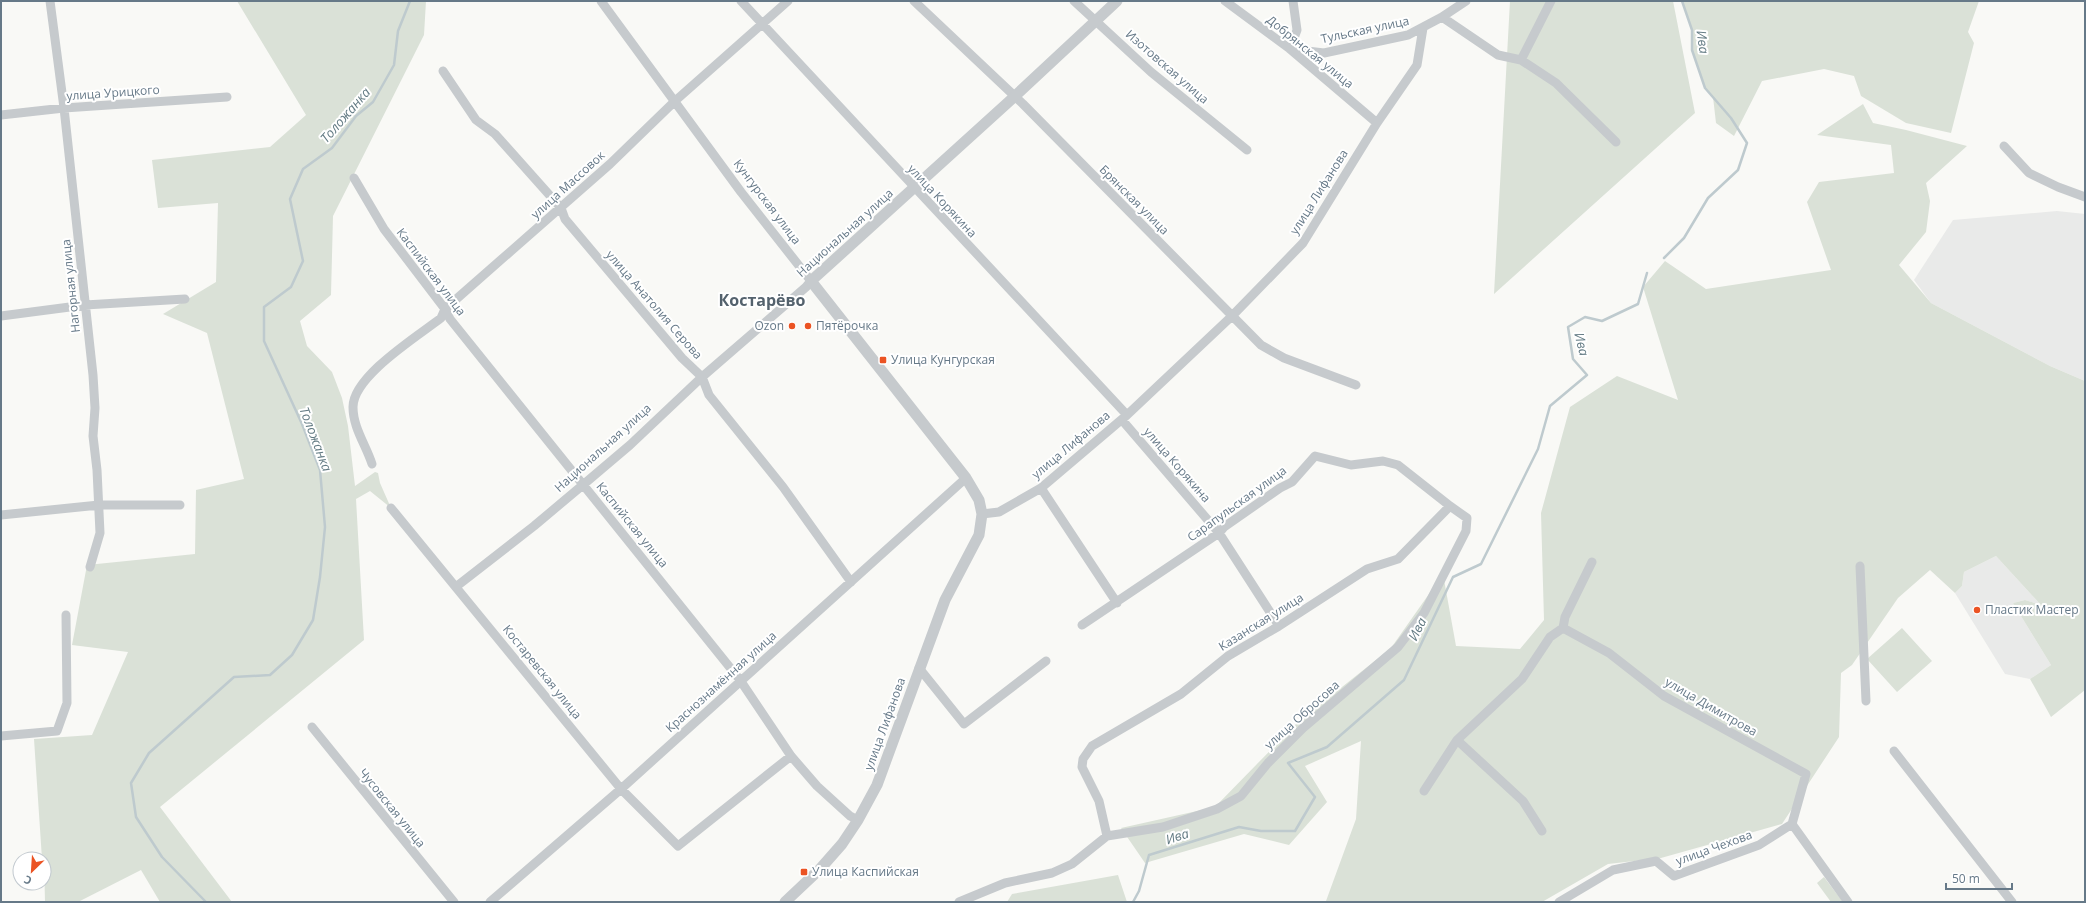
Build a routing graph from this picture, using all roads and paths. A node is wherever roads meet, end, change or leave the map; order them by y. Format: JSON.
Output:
{"nodes":[{"id":1,"x":50,"y":1,"type":"edge"},
{"id":2,"x":601,"y":1,"type":"edge"},
{"id":3,"x":741,"y":1,"type":"edge"},
{"id":4,"x":788,"y":1,"type":"edge"},
{"id":5,"x":914,"y":1,"type":"edge"},
{"id":6,"x":1074,"y":1,"type":"edge"},
{"id":7,"x":1117,"y":1,"type":"edge"},
{"id":8,"x":1225,"y":1,"type":"edge"},
{"id":9,"x":1293,"y":1,"type":"edge"},
{"id":10,"x":1466,"y":1,"type":"edge"},
{"id":11,"x":1551,"y":1,"type":"edge"},
{"id":12,"x":1454,"y":4,"type":"edge"},
{"id":13,"x":1442,"y":17,"type":"junction"},
{"id":14,"x":1096,"y":20,"type":"junction"},
{"id":15,"x":763,"y":24,"type":"junction"},
{"id":16,"x":1423,"y":28,"type":"junction"},
{"id":17,"x":1290,"y":49,"type":"junction"},
{"id":18,"x":1521,"y":60,"type":"junction"},
{"id":19,"x":443,"y":71,"type":"dead end"},
{"id":20,"x":227,"y":97,"type":"dead end"},
{"id":21,"x":1014,"y":98,"type":"junction"},
{"id":22,"x":675,"y":101,"type":"junction"},
{"id":23,"x":64,"y":108,"type":"junction"},
{"id":24,"x":1,"y":115,"type":"edge"},
{"id":25,"x":1377,"y":123,"type":"junction"},
{"id":26,"x":1616,"y":142,"type":"dead end"},
{"id":27,"x":2004,"y":146,"type":"dead end"},
{"id":28,"x":1247,"y":150,"type":"dead end"},
{"id":29,"x":354,"y":178,"type":"dead end"},
{"id":30,"x":914,"y":188,"type":"junction"},
{"id":31,"x":2085,"y":197,"type":"edge"},
{"id":32,"x":561,"y":208,"type":"junction"},
{"id":33,"x":811,"y":281,"type":"junction"},
{"id":34,"x":185,"y":299,"type":"dead end"},
{"id":35,"x":85,"y":305,"type":"junction"},
{"id":36,"x":445,"y":309,"type":"junction"},
{"id":37,"x":1,"y":316,"type":"edge"},
{"id":38,"x":1232,"y":316,"type":"junction"},
{"id":39,"x":702,"y":376,"type":"junction"},
{"id":40,"x":1356,"y":385,"type":"dead end"},
{"id":41,"x":1124,"y":418,"type":"junction"},
{"id":42,"x":372,"y":464,"type":"dead end"},
{"id":43,"x":966,"y":478,"type":"junction"},
{"id":44,"x":584,"y":484,"type":"junction"},
{"id":45,"x":1041,"y":488,"type":"junction"},
{"id":46,"x":99,"y":505,"type":"junction"},
{"id":47,"x":180,"y":505,"type":"dead end"},
{"id":48,"x":1450,"y":506,"type":"junction"},
{"id":49,"x":391,"y":508,"type":"dead end"},
{"id":50,"x":982,"y":514,"type":"junction"},
{"id":51,"x":1,"y":515,"type":"edge"},
{"id":52,"x":1220,"y":533,"type":"junction"},
{"id":53,"x":1592,"y":562,"type":"dead end"},
{"id":54,"x":1860,"y":566,"type":"dead end"},
{"id":55,"x":90,"y":567,"type":"dead end"},
{"id":56,"x":851,"y":582,"type":"junction"},
{"id":57,"x":457,"y":586,"type":"junction"},
{"id":58,"x":1117,"y":603,"type":"junction"},
{"id":59,"x":66,"y":615,"type":"dead end"},
{"id":60,"x":1082,"y":625,"type":"dead end"},
{"id":61,"x":1279,"y":626,"type":"junction"},
{"id":62,"x":1563,"y":628,"type":"junction"},
{"id":63,"x":1046,"y":661,"type":"dead end"},
{"id":64,"x":919,"y":668,"type":"junction"},
{"id":65,"x":740,"y":680,"type":"junction"},
{"id":66,"x":1866,"y":701,"type":"dead end"},
{"id":67,"x":312,"y":728,"type":"dead end"},
{"id":68,"x":1,"y":736,"type":"edge"},
{"id":69,"x":1457,"y":740,"type":"junction"},
{"id":70,"x":1894,"y":751,"type":"dead end"},
{"id":71,"x":791,"y":756,"type":"junction"},
{"id":72,"x":620,"y":788,"type":"junction"},
{"id":73,"x":1424,"y":791,"type":"dead end"},
{"id":74,"x":858,"y":820,"type":"junction"},
{"id":75,"x":1792,"y":824,"type":"junction"},
{"id":76,"x":1542,"y":831,"type":"dead end"},
{"id":77,"x":1108,"y":836,"type":"junction"},
{"id":78,"x":454,"y":902,"type":"edge"},
{"id":79,"x":490,"y":902,"type":"edge"},
{"id":80,"x":786,"y":902,"type":"edge"},
{"id":81,"x":959,"y":902,"type":"edge"},
{"id":82,"x":1559,"y":902,"type":"edge"},
{"id":83,"x":1848,"y":902,"type":"edge"},
{"id":84,"x":2012,"y":902,"type":"edge"}],
"edges":[{"from":1,"to":23,"type":"street","name":"Нагорная улица"},
{"from":2,"to":22,"type":"street","name":"Кунгурская улица"},
{"from":3,"to":15,"type":"street","name":"улица Корякина"},
{"from":4,"to":15,"type":"street","name":"улица Массовок"},
{"from":5,"to":21,"type":"street","name":"Брянская улица"},
{"from":6,"to":14,"type":"street","name":"Изотовская улица"},
{"from":7,"to":14,"type":"street","name":"Национальная улица"},
{"from":8,"to":17,"type":"street","name":"Добрянская улица"},
{"from":9,"to":17,"type":"street"},
{"from":10,"to":12,"type":"street","name":"Тульская улица"},
{"from":11,"to":18,"type":"street"},
{"from":12,"to":13,"type":"street","name":"Тульская улица"},
{"from":13,"to":16,"type":"street","name":"Тульская улица"},
{"from":13,"to":18,"type":"street"},
{"from":14,"to":21,"type":"street","name":"Национальная улица"},
{"from":14,"to":28,"type":"street","name":"Изотовская улица"},
{"from":15,"to":22,"type":"street","name":"улица Массовок"},
{"from":15,"to":30,"type":"street","name":"улица Корякина"},
{"from":16,"to":17,"type":"street","name":"Тульская улица"},
{"from":16,"to":25,"type":"street","name":"улица Лифанова"},
{"from":17,"to":25,"type":"street","name":"Добрянская улица"},
{"from":18,"to":26,"type":"street"},
{"from":19,"to":32,"type":"street","name":"улица Анатолия Серова"},
{"from":20,"to":23,"type":"street","name":"улица Урицкого"},
{"from":21,"to":30,"type":"street","name":"Национальная улица"},
{"from":21,"to":38,"type":"street","name":"Брянская улица"},
{"from":22,"to":32,"type":"street","name":"улица Массовок"},
{"from":22,"to":33,"type":"street","name":"Кунгурская улица"},
{"from":23,"to":24,"type":"street","name":"улица Урицкого"},
{"from":23,"to":35,"type":"street","name":"Нагорная улица"},
{"from":25,"to":38,"type":"street","name":"улица Лифанова"},
{"from":27,"to":31,"type":"street"},
{"from":29,"to":36,"type":"street","name":"Каспийская улица"},
{"from":30,"to":33,"type":"street","name":"Национальная улица"},
{"from":30,"to":41,"type":"street","name":"улица Корякина"},
{"from":32,"to":36,"type":"street","name":"улица Массовок"},
{"from":32,"to":39,"type":"street","name":"улица Анатолия Серова"},
{"from":33,"to":39,"type":"street","name":"Национальная улица"},
{"from":33,"to":43,"type":"street","name":"Кунгурская улица"},
{"from":34,"to":35,"type":"street"},
{"from":35,"to":37,"type":"street"},
{"from":35,"to":46,"type":"street","name":"Нагорная улица"},
{"from":36,"to":42,"type":"street","name":"улица Массовок"},
{"from":36,"to":44,"type":"street","name":"Каспийская улица"},
{"from":38,"to":40,"type":"street","name":"Брянская улица"},
{"from":38,"to":41,"type":"street","name":"улица Лифанова"},
{"from":39,"to":44,"type":"street","name":"Национальная улица"},
{"from":39,"to":56,"type":"street","name":"улица Анатолия Серова"},
{"from":41,"to":45,"type":"street","name":"улица Лифанова"},
{"from":41,"to":52,"type":"street","name":"улица Корякина"},
{"from":43,"to":50,"type":"street","name":"Кунгурская улица"},
{"from":43,"to":56,"type":"street","name":"Краснознамённая улица"},
{"from":44,"to":57,"type":"street","name":"Национальная улица"},
{"from":44,"to":65,"type":"street","name":"Каспийская улица"},
{"from":45,"to":50,"type":"street","name":"улица Лифанова"},
{"from":45,"to":58,"type":"street"},
{"from":46,"to":47,"type":"street"},
{"from":46,"to":51,"type":"street"},
{"from":46,"to":55,"type":"street","name":"Нагорная улица"},
{"from":48,"to":52,"type":"street","name":"Сарапульская улица"},
{"from":48,"to":61,"type":"street","name":"Казанская улица"},
{"from":48,"to":77,"type":"street","name":"улица Обросова"},
{"from":49,"to":57,"type":"street","name":"Костаревская улица"},
{"from":50,"to":64,"type":"street","name":"улица Лифанова"},
{"from":52,"to":58,"type":"street","name":"Сарапульская улица"},
{"from":52,"to":61,"type":"street","name":"улица Корякина"},
{"from":53,"to":62,"type":"street"},
{"from":54,"to":66,"type":"street"},
{"from":56,"to":65,"type":"street","name":"Краснознамённая улица"},
{"from":57,"to":72,"type":"street","name":"Костаревская улица"},
{"from":58,"to":60,"type":"street","name":"Сарапульская улица"},
{"from":59,"to":68,"type":"street"},
{"from":61,"to":77,"type":"street","name":"Казанская улица"},
{"from":62,"to":69,"type":"street"},
{"from":62,"to":75,"type":"street","name":"улица Димитрова"},
{"from":63,"to":64,"type":"street"},
{"from":64,"to":74,"type":"street","name":"улица Лифанова"},
{"from":65,"to":71,"type":"street","name":"Каспийская улица"},
{"from":65,"to":72,"type":"street","name":"Краснознамённая улица"},
{"from":67,"to":78,"type":"street","name":"Чусовская улица"},
{"from":69,"to":73,"type":"street"},
{"from":69,"to":76,"type":"street"},
{"from":70,"to":84,"type":"street"},
{"from":71,"to":72,"type":"street","name":"Костаревская улица"},
{"from":71,"to":74,"type":"street","name":"Каспийская улица"},
{"from":72,"to":79,"type":"street","name":"Краснознамённая улица"},
{"from":74,"to":80,"type":"street","name":"улица Лифанова"},
{"from":75,"to":82,"type":"street","name":"улица Чехова"},
{"from":75,"to":83,"type":"street"},
{"from":77,"to":81,"type":"street","name":"улица Обросова"}]}
